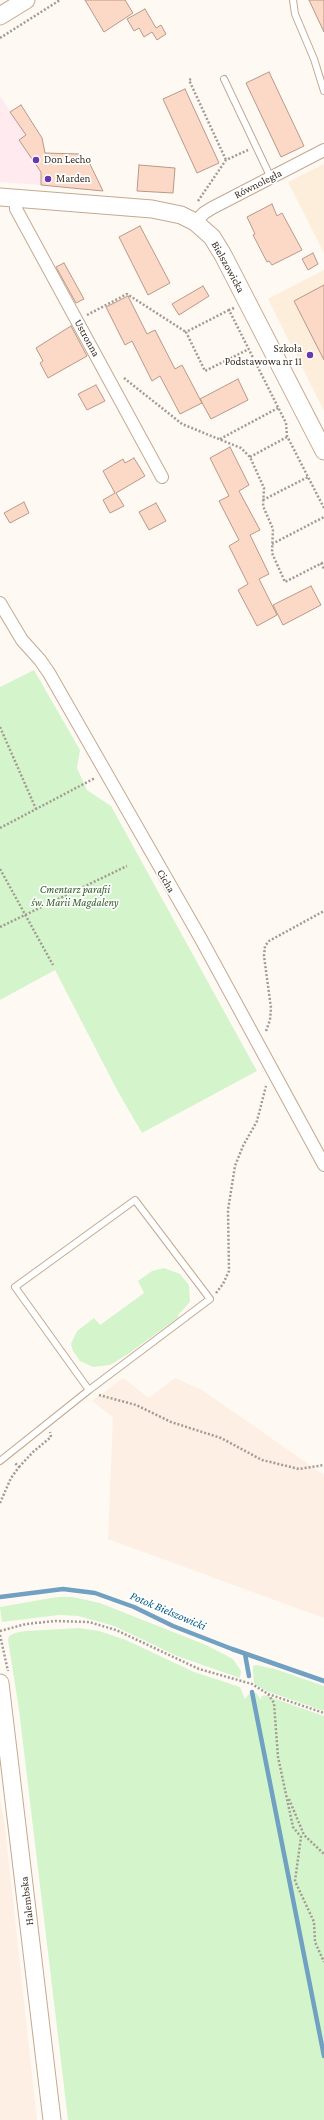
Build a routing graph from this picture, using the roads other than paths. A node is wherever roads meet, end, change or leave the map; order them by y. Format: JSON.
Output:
{"nodes":[{"id":1,"x":26,"y":0,"type":"edge"},
{"id":2,"x":293,"y":0,"type":"edge"},
{"id":3,"x":0,"y":16,"type":"edge"},
{"id":4,"x":224,"y":79,"type":"dead end"},
{"id":5,"x":324,"y":92,"type":"edge"},
{"id":6,"x":324,"y":150,"type":"edge"},
{"id":7,"x":270,"y":178,"type":"junction"},
{"id":8,"x":8,"y":198,"type":"edge"},
{"id":9,"x":196,"y":222,"type":"junction"},
{"id":10,"x":324,"y":451,"type":"edge"},
{"id":11,"x":162,"y":477,"type":"dead end"},
{"id":12,"x":0,"y":603,"type":"edge"},
{"id":13,"x":324,"y":1165,"type":"edge"},
{"id":14,"x":92,"y":1392,"type":"junction"},
{"id":15,"x":0,"y":1461,"type":"edge"},
{"id":16,"x":0,"y":1683,"type":"edge"},
{"id":17,"x":52,"y":2120,"type":"edge"}],
"edges":[{"from":1,"to":3,"type":"street"},
{"from":2,"to":5,"type":"lane"},
{"from":4,"to":7,"type":"lane"},
{"from":6,"to":7,"type":"street","name":"Równoległa"},
{"from":7,"to":9,"type":"street","name":"Równoległa"},
{"from":8,"to":9,"type":"street","name":"Bielszowicka"},
{"from":8,"to":11,"type":"street","name":"Ustronna"},
{"from":9,"to":10,"type":"street","name":"Bielszowicka"},
{"from":12,"to":13,"type":"street","name":"Cicha"},
{"from":14,"to":14,"type":"lane"},
{"from":14,"to":15,"type":"lane"},
{"from":16,"to":17,"type":"street","name":"Halembska"}]}
